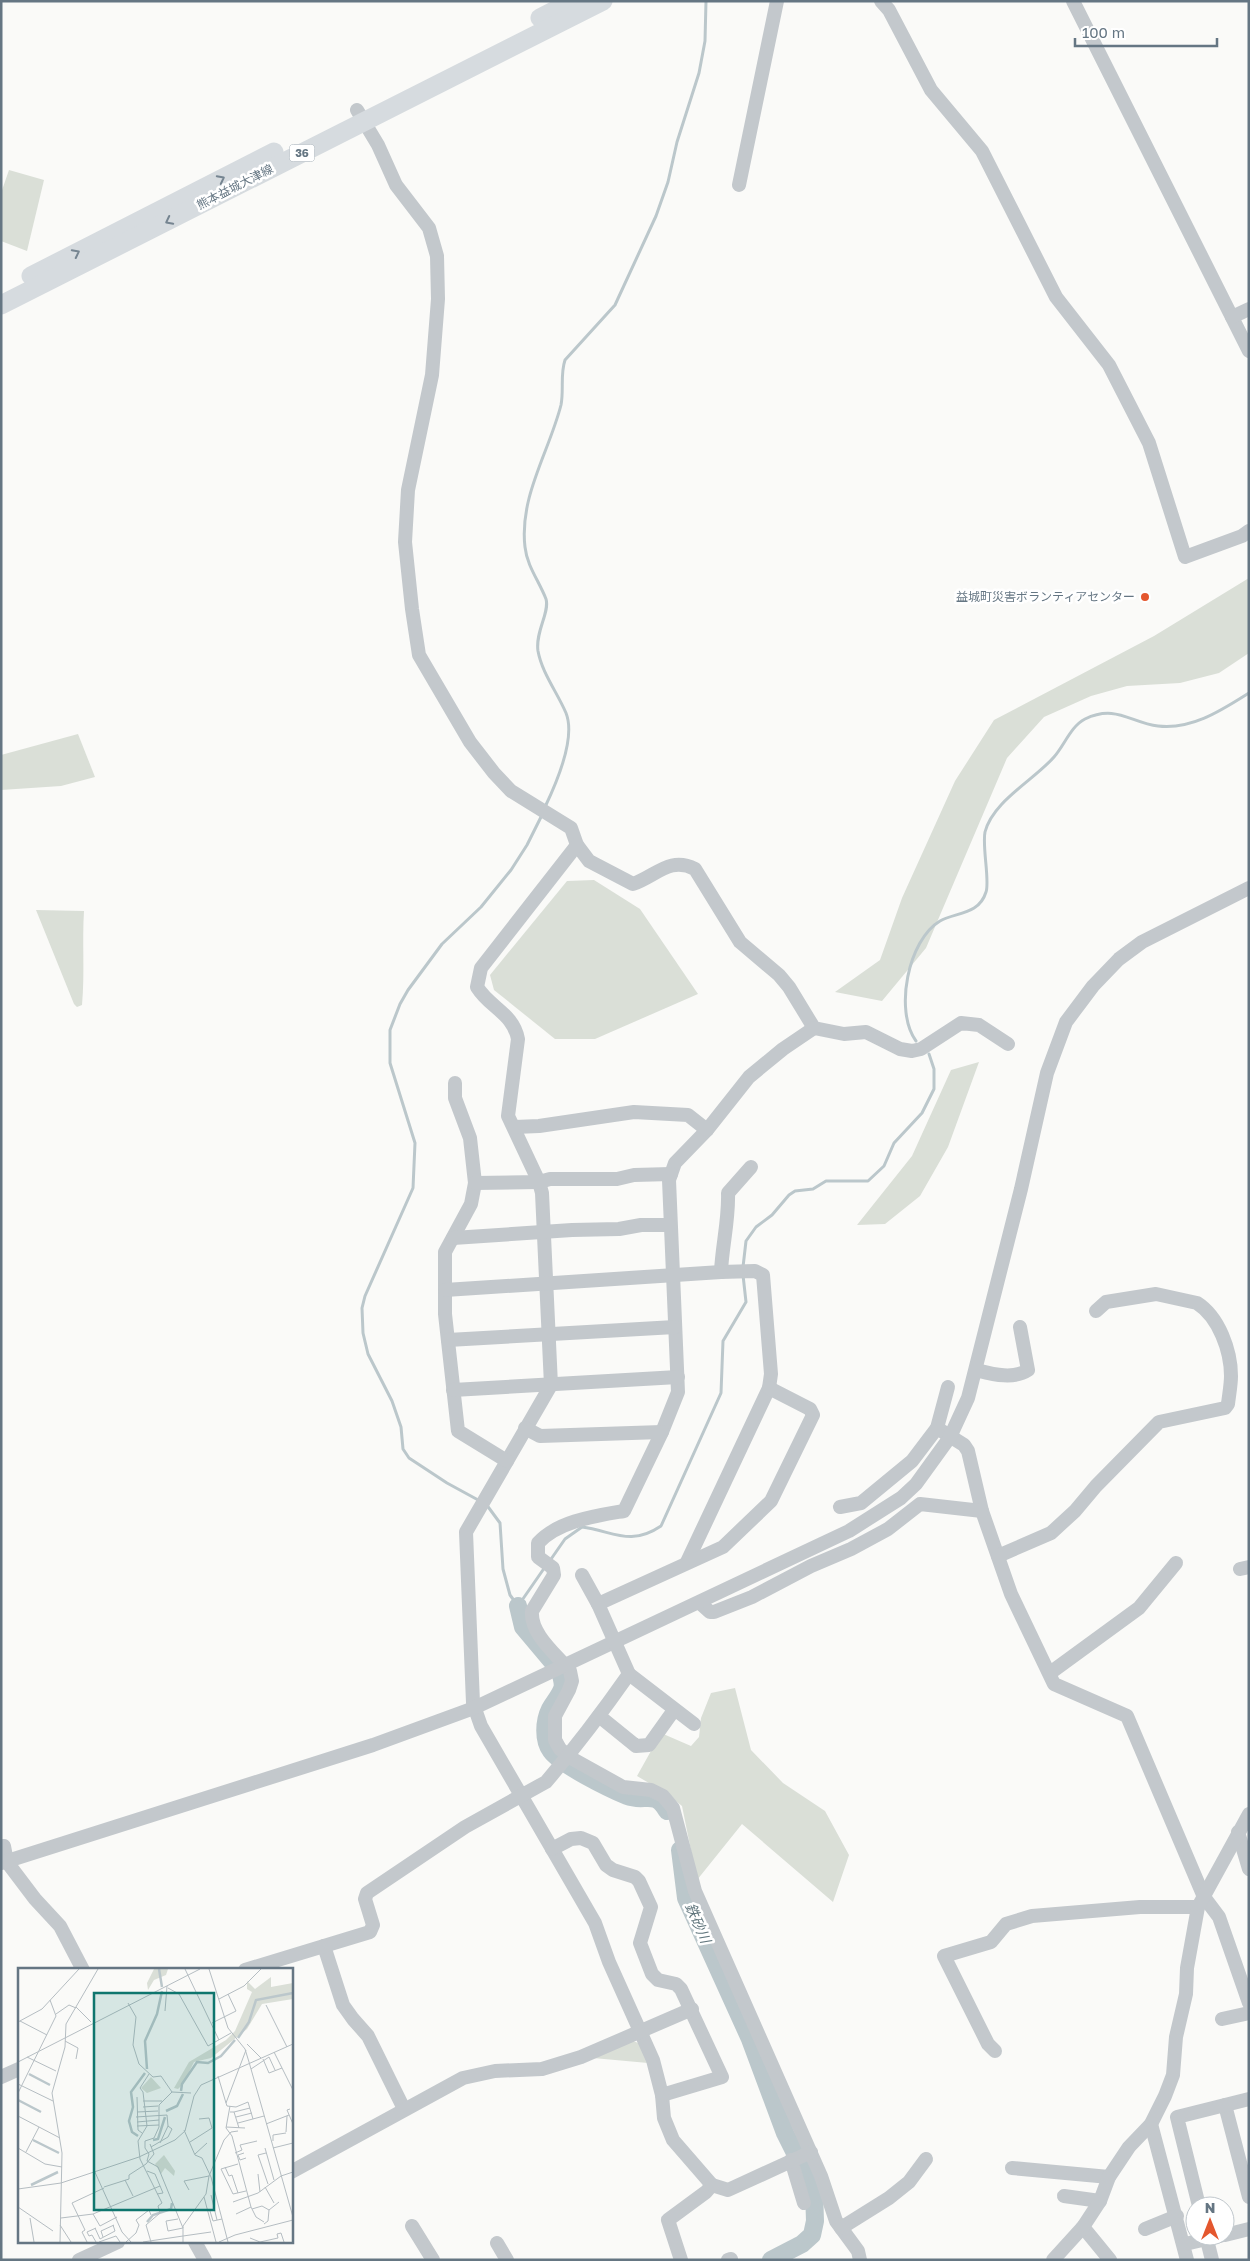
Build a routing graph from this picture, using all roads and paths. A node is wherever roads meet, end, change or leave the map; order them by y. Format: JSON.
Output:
{"nodes":[{"id":1,"x":573,"y":1,"type":"edge"},
{"id":2,"x":603,"y":1,"type":"edge"},
{"id":3,"x":776,"y":1,"type":"edge"},
{"id":4,"x":881,"y":1,"type":"edge"},
{"id":5,"x":1073,"y":1,"type":"edge"},
{"id":6,"x":361,"y":116,"type":"junction"},
{"id":7,"x":739,"y":185,"type":"dead end"},
{"id":8,"x":1,"y":291,"type":"edge"},
{"id":9,"x":1,"y":305,"type":"edge"},
{"id":10,"x":1249,"y":309,"type":"edge"},
{"id":11,"x":1232,"y":317,"type":"junction"},
{"id":12,"x":1249,"y":351,"type":"edge"},
{"id":13,"x":1249,"y":532,"type":"edge"},
{"id":14,"x":577,"y":844,"type":"junction"},
{"id":15,"x":1249,"y":888,"type":"edge"},
{"id":16,"x":814,"y":1028,"type":"junction"},
{"id":17,"x":1008,"y":1044,"type":"dead end"},
{"id":18,"x":456,"y":1083,"type":"dead end"},
{"id":19,"x":515,"y":1127,"type":"junction"},
{"id":20,"x":707,"y":1130,"type":"junction"},
{"id":21,"x":751,"y":1167,"type":"dead end"},
{"id":22,"x":671,"y":1174,"type":"junction"},
{"id":23,"x":539,"y":1182,"type":"junction"},
{"id":24,"x":475,"y":1184,"type":"junction"},
{"id":25,"x":670,"y":1225,"type":"junction"},
{"id":26,"x":544,"y":1232,"type":"junction"},
{"id":27,"x":454,"y":1238,"type":"junction"},
{"id":28,"x":725,"y":1273,"type":"junction"},
{"id":29,"x":672,"y":1275,"type":"junction"},
{"id":30,"x":547,"y":1285,"type":"junction"},
{"id":31,"x":445,"y":1290,"type":"junction"},
{"id":32,"x":1096,"y":1312,"type":"dead end"},
{"id":33,"x":675,"y":1327,"type":"junction"},
{"id":34,"x":1020,"y":1327,"type":"dead end"},
{"id":35,"x":549,"y":1334,"type":"junction"},
{"id":36,"x":448,"y":1340,"type":"junction"},
{"id":37,"x":976,"y":1370,"type":"junction"},
{"id":38,"x":678,"y":1377,"type":"junction"},
{"id":39,"x":551,"y":1385,"type":"junction"},
{"id":40,"x":948,"y":1386,"type":"dead end"},
{"id":41,"x":768,"y":1388,"type":"junction"},
{"id":42,"x":454,"y":1390,"type":"junction"},
{"id":43,"x":525,"y":1428,"type":"junction"},
{"id":44,"x":937,"y":1428,"type":"junction"},
{"id":45,"x":662,"y":1432,"type":"junction"},
{"id":46,"x":950,"y":1437,"type":"junction"},
{"id":47,"x":507,"y":1461,"type":"junction"},
{"id":48,"x":840,"y":1508,"type":"dead end"},
{"id":49,"x":982,"y":1511,"type":"junction"},
{"id":50,"x":998,"y":1556,"type":"junction"},
{"id":51,"x":687,"y":1562,"type":"junction"},
{"id":52,"x":1176,"y":1563,"type":"dead end"},
{"id":53,"x":582,"y":1575,"type":"dead end"},
{"id":54,"x":700,"y":1603,"type":"junction"},
{"id":55,"x":598,"y":1604,"type":"junction"},
{"id":56,"x":610,"y":1645,"type":"junction"},
{"id":57,"x":1050,"y":1673,"type":"junction"},
{"id":58,"x":629,"y":1674,"type":"junction"},
{"id":59,"x":474,"y":1708,"type":"junction"},
{"id":60,"x":674,"y":1710,"type":"junction"},
{"id":61,"x":599,"y":1716,"type":"junction"},
{"id":62,"x":694,"y":1724,"type":"dead end"},
{"id":63,"x":522,"y":1797,"type":"junction"},
{"id":64,"x":1249,"y":1814,"type":"edge"},
{"id":65,"x":1238,"y":1832,"type":"junction"},
{"id":66,"x":4,"y":1846,"type":"dead end"},
{"id":67,"x":552,"y":1849,"type":"junction"},
{"id":68,"x":4,"y":1863,"type":"edge"},
{"id":69,"x":1249,"y":1869,"type":"edge"},
{"id":70,"x":1201,"y":1902,"type":"junction"},
{"id":71,"x":324,"y":1946,"type":"junction"},
{"id":72,"x":82,"y":1968,"type":"edge"},
{"id":73,"x":252,"y":1968,"type":"edge"},
{"id":74,"x":1249,"y":2003,"type":"edge"},
{"id":75,"x":692,"y":2009,"type":"junction"},
{"id":76,"x":1249,"y":2013,"type":"edge"},
{"id":77,"x":1222,"y":2019,"type":"dead end"},
{"id":78,"x":640,"y":2032,"type":"junction"},
{"id":79,"x":995,"y":2051,"type":"dead end"},
{"id":80,"x":18,"y":2069,"type":"edge"},
{"id":81,"x":1,"y":2077,"type":"edge"},
{"id":82,"x":662,"y":2094,"type":"junction"},
{"id":83,"x":1249,"y":2099,"type":"edge"},
{"id":84,"x":1225,"y":2105,"type":"junction"},
{"id":85,"x":404,"y":2110,"type":"junction"},
{"id":86,"x":1151,"y":2124,"type":"junction"},
{"id":87,"x":811,"y":2152,"type":"junction"},
{"id":88,"x":926,"y":2159,"type":"dead end"},
{"id":89,"x":791,"y":2160,"type":"junction"},
{"id":90,"x":1012,"y":2168,"type":"dead end"},
{"id":91,"x":292,"y":2171,"type":"edge"},
{"id":92,"x":1109,"y":2177,"type":"junction"},
{"id":93,"x":712,"y":2185,"type":"junction"},
{"id":94,"x":1064,"y":2196,"type":"dead end"},
{"id":95,"x":1197,"y":2196,"type":"edge"},
{"id":96,"x":1249,"y":2197,"type":"edge"},
{"id":97,"x":1100,"y":2200,"type":"junction"},
{"id":98,"x":804,"y":2203,"type":"dead end"},
{"id":99,"x":1177,"y":2216,"type":"junction"},
{"id":100,"x":412,"y":2226,"type":"dead end"},
{"id":101,"x":841,"y":2228,"type":"junction"},
{"id":102,"x":1083,"y":2228,"type":"junction"},
{"id":103,"x":1145,"y":2229,"type":"dead end"},
{"id":104,"x":1249,"y":2230,"type":"edge"},
{"id":105,"x":1235,"y":2233,"type":"edge"},
{"id":106,"x":497,"y":2243,"type":"dead end"},
{"id":107,"x":114,"y":2244,"type":"edge"},
{"id":108,"x":196,"y":2244,"type":"edge"},
{"id":109,"x":1184,"y":2244,"type":"joint"},
{"id":110,"x":1211,"y":2246,"type":"edge"},
{"id":111,"x":1067,"y":2255,"type":"edge"},
{"id":112,"x":79,"y":2260,"type":"edge"},
{"id":113,"x":205,"y":2260,"type":"edge"},
{"id":114,"x":433,"y":2260,"type":"edge"},
{"id":115,"x":507,"y":2260,"type":"edge"},
{"id":116,"x":681,"y":2260,"type":"edge"},
{"id":117,"x":860,"y":2260,"type":"edge"},
{"id":118,"x":1053,"y":2260,"type":"edge"},
{"id":119,"x":1110,"y":2260,"type":"edge"},
{"id":120,"x":1187,"y":2260,"type":"edge"},
{"id":121,"x":1212,"y":2260,"type":"edge"}],
"edges":[{"from":1,"to":6,"type":"main road","name":"熊本益城大津線","number":"36"},
{"from":2,"to":6,"type":"main road","name":"熊本益城大津線","number":"36"},
{"from":3,"to":7,"type":"street"},
{"from":4,"to":13,"type":"street"},
{"from":5,"to":11,"type":"street"},
{"from":8,"to":6,"type":"main road","name":"熊本益城大津線","number":"36","one_way":true},
{"from":6,"to":9,"type":"main road","name":"熊本益城大津線","number":"36","one_way":true},
{"from":6,"to":14,"type":"street"},
{"from":10,"to":11,"type":"street"},
{"from":11,"to":12,"type":"street"},
{"from":14,"to":16,"type":"street"},
{"from":14,"to":19,"type":"street"},
{"from":15,"to":37,"type":"street"},
{"from":16,"to":17,"type":"street"},
{"from":16,"to":20,"type":"street"},
{"from":18,"to":24,"type":"street"},
{"from":19,"to":20,"type":"street"},
{"from":19,"to":23,"type":"street"},
{"from":20,"to":22,"type":"street"},
{"from":21,"to":28,"type":"street"},
{"from":22,"to":23,"type":"street"},
{"from":22,"to":25,"type":"street"},
{"from":23,"to":24,"type":"street"},
{"from":23,"to":26,"type":"street"},
{"from":24,"to":27,"type":"street"},
{"from":25,"to":26,"type":"street"},
{"from":25,"to":29,"type":"street"},
{"from":26,"to":27,"type":"street"},
{"from":26,"to":30,"type":"street"},
{"from":27,"to":31,"type":"street"},
{"from":28,"to":29,"type":"street"},
{"from":28,"to":41,"type":"street"},
{"from":29,"to":30,"type":"street"},
{"from":29,"to":33,"type":"street"},
{"from":30,"to":31,"type":"street"},
{"from":30,"to":35,"type":"street"},
{"from":31,"to":36,"type":"street"},
{"from":32,"to":50,"type":"street"},
{"from":33,"to":35,"type":"street"},
{"from":33,"to":38,"type":"street"},
{"from":34,"to":37,"type":"street"},
{"from":35,"to":36,"type":"street"},
{"from":35,"to":39,"type":"street"},
{"from":36,"to":42,"type":"street"},
{"from":37,"to":46,"type":"street"},
{"from":38,"to":39,"type":"street"},
{"from":38,"to":45,"type":"street"},
{"from":39,"to":42,"type":"street"},
{"from":39,"to":43,"type":"street"},
{"from":40,"to":44,"type":"street"},
{"from":41,"to":51,"type":"street"},
{"from":41,"to":51,"type":"street"},
{"from":42,"to":47,"type":"street"},
{"from":43,"to":45,"type":"street"},
{"from":43,"to":47,"type":"street"},
{"from":44,"to":46,"type":"street"},
{"from":44,"to":48,"type":"street"},
{"from":45,"to":87,"type":"street"},
{"from":46,"to":49,"type":"street"},
{"from":46,"to":54,"type":"street"},
{"from":47,"to":59,"type":"street"},
{"from":49,"to":50,"type":"street"},
{"from":49,"to":54,"type":"street"},
{"from":50,"to":57,"type":"street"},
{"from":51,"to":55,"type":"street"},
{"from":52,"to":57,"type":"street"},
{"from":53,"to":55,"type":"street"},
{"from":54,"to":56,"type":"street"},
{"from":55,"to":56,"type":"street"},
{"from":56,"to":58,"type":"street"},
{"from":56,"to":59,"type":"street"},
{"from":57,"to":70,"type":"street"},
{"from":58,"to":60,"type":"street"},
{"from":58,"to":61,"type":"street"},
{"from":59,"to":63,"type":"street"},
{"from":59,"to":68,"type":"street"},
{"from":60,"to":61,"type":"street"},
{"from":60,"to":62,"type":"street"},
{"from":61,"to":63,"type":"street"},
{"from":63,"to":67,"type":"street"},
{"from":63,"to":71,"type":"street"},
{"from":64,"to":65,"type":"street"},
{"from":65,"to":69,"type":"street"},
{"from":65,"to":70,"type":"street"},
{"from":66,"to":68,"type":"street"},
{"from":67,"to":75,"type":"street"},
{"from":67,"to":78,"type":"street"},
{"from":68,"to":72,"type":"street"},
{"from":70,"to":74,"type":"street"},
{"from":70,"to":79,"type":"street"},
{"from":70,"to":86,"type":"street"},
{"from":71,"to":73,"type":"street"},
{"from":71,"to":85,"type":"street"},
{"from":75,"to":78,"type":"street"},
{"from":75,"to":82,"type":"street"},
{"from":76,"to":77,"type":"street"},
{"from":78,"to":82,"type":"street"},
{"from":78,"to":85,"type":"street"},
{"from":80,"to":81,"type":"street"},
{"from":82,"to":93,"type":"street"},
{"from":83,"to":84,"type":"street"},
{"from":84,"to":95,"type":"street"},
{"from":84,"to":96,"type":"street"},
{"from":85,"to":91,"type":"street"},
{"from":86,"to":92,"type":"street"},
{"from":86,"to":99,"type":"street"},
{"from":87,"to":89,"type":"street"},
{"from":87,"to":101,"type":"street"},
{"from":88,"to":101,"type":"street"},
{"from":89,"to":93,"type":"street"},
{"from":89,"to":98,"type":"street"},
{"from":90,"to":92,"type":"street"},
{"from":92,"to":97,"type":"street"},
{"from":93,"to":116,"type":"street"},
{"from":94,"to":97,"type":"street"},
{"from":97,"to":102,"type":"street"},
{"from":99,"to":103,"type":"street"},
{"from":99,"to":109,"type":"street"},
{"from":100,"to":114,"type":"street"},
{"from":101,"to":117,"type":"street"},
{"from":102,"to":111,"type":"street"},
{"from":102,"to":119,"type":"street"},
{"from":104,"to":105,"type":"street"},
{"from":106,"to":115,"type":"street"},
{"from":107,"to":112,"type":"street"},
{"from":108,"to":113,"type":"street"},
{"from":109,"to":120,"type":"street"},
{"from":110,"to":121,"type":"street"},
{"from":111,"to":118,"type":"street"}]}
